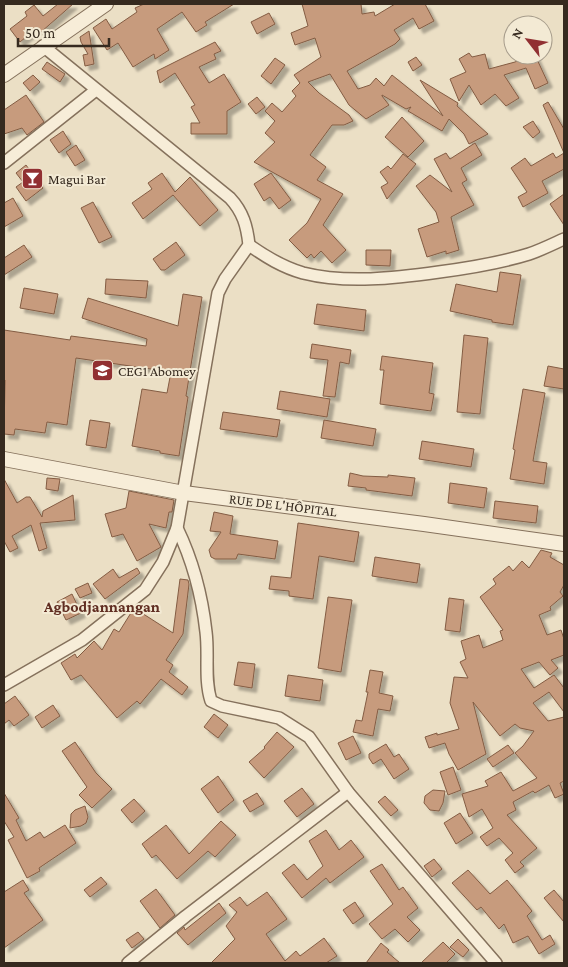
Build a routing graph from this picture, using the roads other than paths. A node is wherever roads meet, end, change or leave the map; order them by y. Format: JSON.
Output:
{"nodes":[{"id":1,"x":106,"y":4,"type":"edge"},
{"id":2,"x":43,"y":46,"type":"junction"},
{"id":3,"x":6,"y":70,"type":"edge"},
{"id":4,"x":96,"y":90,"type":"junction"},
{"id":5,"x":4,"y":163,"type":"edge"},
{"id":6,"x":564,"y":239,"type":"edge"},
{"id":7,"x":249,"y":245,"type":"junction"},
{"id":8,"x":4,"y":459,"type":"edge"},
{"id":9,"x":184,"y":493,"type":"junction"},
{"id":10,"x":178,"y":528,"type":"junction"},
{"id":11,"x":564,"y":544,"type":"edge"},
{"id":12,"x":4,"y":685,"type":"edge"},
{"id":13,"x":348,"y":792,"type":"junction"},
{"id":14,"x":128,"y":963,"type":"edge"},
{"id":15,"x":496,"y":963,"type":"edge"}],
"edges":[{"from":1,"to":2,"type":"street"},
{"from":2,"to":3,"type":"street"},
{"from":2,"to":4,"type":"street"},
{"from":4,"to":5,"type":"street"},
{"from":4,"to":7,"type":"street"},
{"from":6,"to":7,"type":"street"},
{"from":7,"to":9,"type":"street"},
{"from":8,"to":9,"type":"street","name":"RUE DE L'HÔPITAL"},
{"from":9,"to":10,"type":"street"},
{"from":9,"to":11,"type":"street","name":"RUE DE L'HÔPITAL"},
{"from":10,"to":12,"type":"street"},
{"from":10,"to":13,"type":"street"},
{"from":13,"to":14,"type":"street"},
{"from":13,"to":15,"type":"street"}]}
